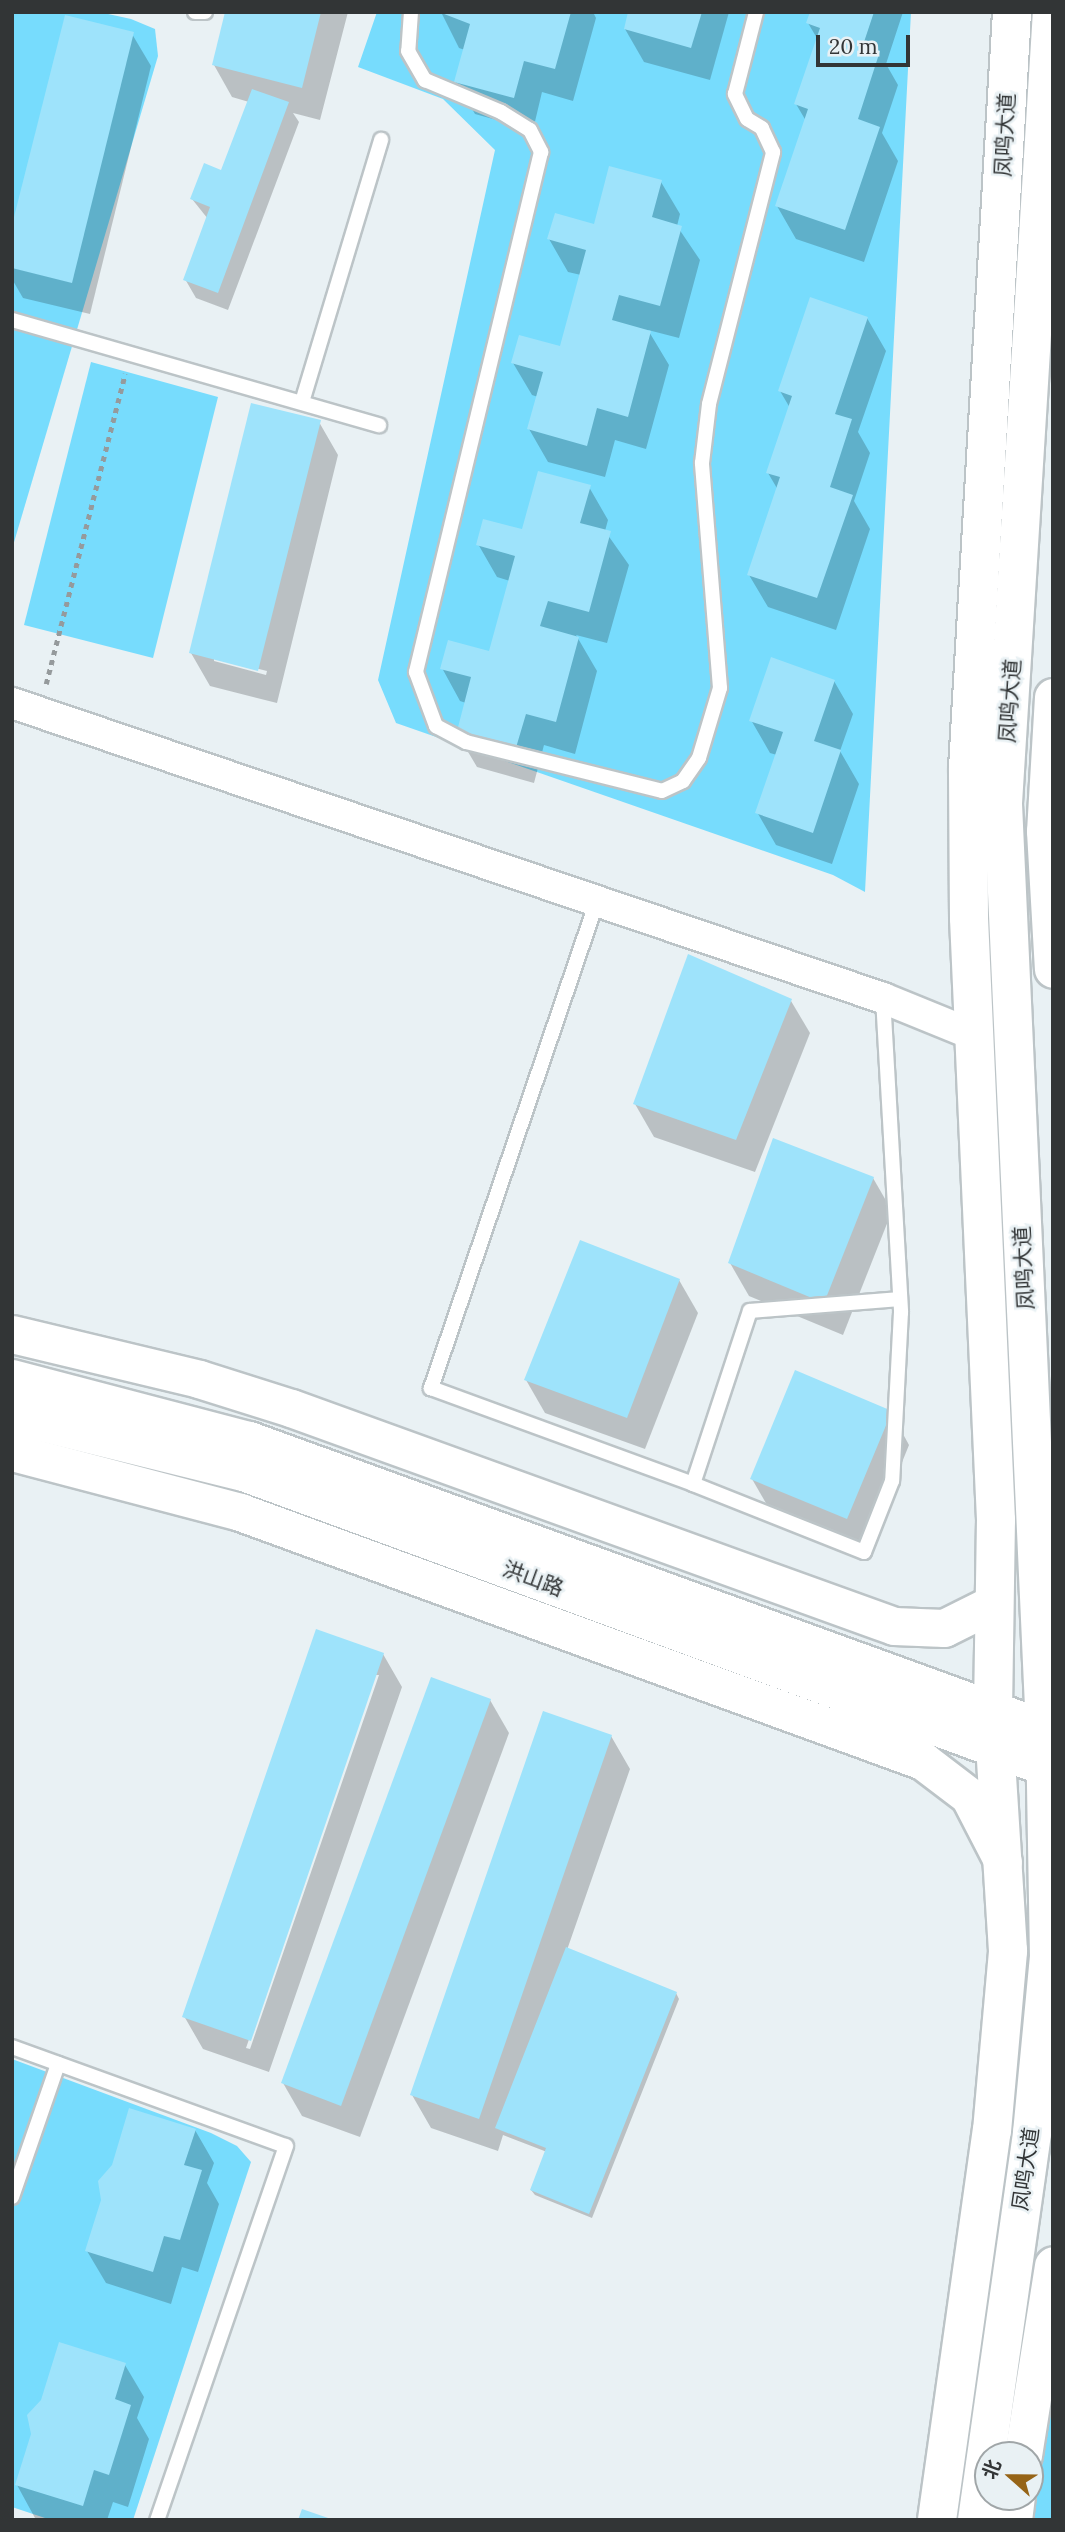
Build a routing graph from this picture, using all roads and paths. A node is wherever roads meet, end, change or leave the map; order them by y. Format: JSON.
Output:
{"nodes":[{"id":1,"x":195,"y":12,"type":"edge"},
{"id":2,"x":205,"y":12,"type":"edge"},
{"id":3,"x":411,"y":12,"type":"edge"},
{"id":4,"x":756,"y":12,"type":"edge"},
{"id":5,"x":1012,"y":12,"type":"edge"},
{"id":6,"x":1052,"y":12,"type":"edge"},
{"id":7,"x":381,"y":141,"type":"dead end"},
{"id":8,"x":12,"y":320,"type":"edge"},
{"id":9,"x":131,"y":354,"type":"junction"},
{"id":10,"x":302,"y":402,"type":"junction"},
{"id":11,"x":379,"y":425,"type":"dead end"},
{"id":12,"x":1053,"y":697,"type":"edge"},
{"id":13,"x":26,"y":708,"type":"edge"},
{"id":14,"x":597,"y":901,"type":"junction"},
{"id":15,"x":1053,"y":970,"type":"edge"},
{"id":16,"x":883,"y":998,"type":"junction"},
{"id":17,"x":976,"y":1036,"type":"junction"},
{"id":18,"x":900,"y":1299,"type":"junction"},
{"id":19,"x":12,"y":1334,"type":"edge"},
{"id":20,"x":12,"y":1378,"type":"edge"},
{"id":21,"x":12,"y":1415,"type":"edge"},
{"id":22,"x":12,"y":1452,"type":"edge"},
{"id":23,"x":693,"y":1485,"type":"junction"},
{"id":24,"x":994,"y":1604,"type":"junction"},
{"id":25,"x":993,"y":1710,"type":"junction"},
{"id":26,"x":1045,"y":1729,"type":"junction"},
{"id":27,"x":998,"y":1750,"type":"junction"},
{"id":28,"x":1046,"y":1767,"type":"junction"},
{"id":29,"x":1003,"y":1863,"type":"junction"},
{"id":30,"x":12,"y":2047,"type":"edge"},
{"id":31,"x":58,"y":2064,"type":"junction"},
{"id":32,"x":12,"y":2197,"type":"edge"},
{"id":33,"x":1053,"y":2265,"type":"edge"},
{"id":34,"x":1025,"y":2441,"type":"edge"},
{"id":35,"x":157,"y":2520,"type":"edge"},
{"id":36,"x":937,"y":2520,"type":"edge"},
{"id":37,"x":977,"y":2520,"type":"edge"}],
"edges":[{"from":1,"to":2,"type":"lane"},
{"from":3,"to":4,"type":"lane"},
{"from":5,"to":17,"type":"main road","name":"凤鸣大道"},
{"from":6,"to":26,"type":"main road","name":"凤鸣大道"},
{"from":7,"to":10,"type":"lane"},
{"from":8,"to":9,"type":"lane"},
{"from":9,"to":10,"type":"lane"},
{"from":9,"to":13,"type":"path"},
{"from":10,"to":11,"type":"lane"},
{"from":12,"to":15,"type":"street"},
{"from":13,"to":14,"type":"street"},
{"from":14,"to":16,"type":"street"},
{"from":14,"to":23,"type":"lane"},
{"from":16,"to":17,"type":"street"},
{"from":16,"to":18,"type":"lane"},
{"from":17,"to":24,"type":"main road","name":"凤鸣大道"},
{"from":18,"to":23,"type":"lane"},
{"from":18,"to":23,"type":"lane"},
{"from":19,"to":24,"type":"street"},
{"from":20,"to":25,"type":"street","name":"洪山路"},
{"from":21,"to":27,"type":"street","name":"洪山路"},
{"from":22,"to":29,"type":"street"},
{"from":24,"to":25,"type":"main road","name":"凤鸣大道"},
{"from":25,"to":26,"type":"street","name":"洪山路"},
{"from":25,"to":27,"type":"main road","name":"凤鸣大道"},
{"from":26,"to":28,"type":"main road","name":"凤鸣大道"},
{"from":27,"to":28,"type":"street","name":"洪山路"},
{"from":27,"to":29,"type":"main road","name":"凤鸣大道"},
{"from":28,"to":37,"type":"main road","name":"凤鸣大道"},
{"from":29,"to":36,"type":"main road","name":"凤鸣大道"},
{"from":30,"to":31,"type":"lane"},
{"from":31,"to":32,"type":"lane"},
{"from":31,"to":35,"type":"lane"},
{"from":33,"to":34,"type":"street"}]}
